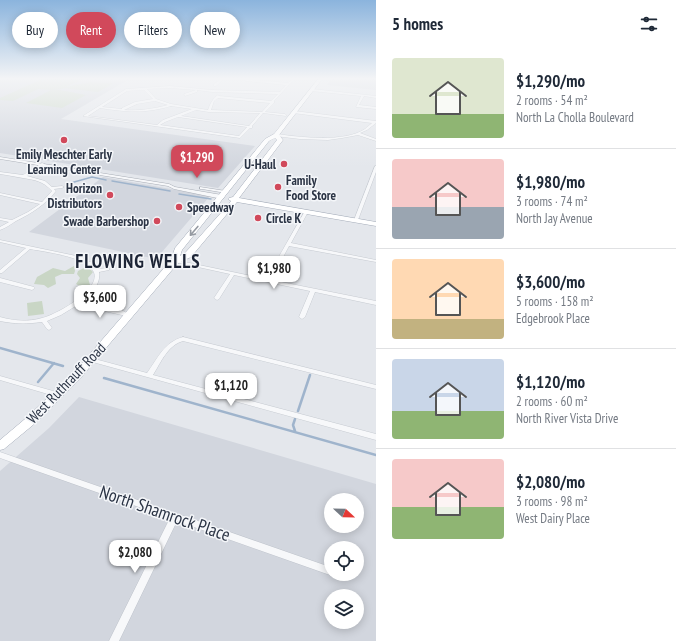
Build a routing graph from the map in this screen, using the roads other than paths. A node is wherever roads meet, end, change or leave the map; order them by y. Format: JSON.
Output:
{"nodes":[{"id":1,"x":97,"y":108,"type":"edge"},
{"id":2,"x":106,"y":108,"type":"edge"},
{"id":3,"x":125,"y":108,"type":"edge"},
{"id":4,"x":162,"y":108,"type":"edge"},
{"id":5,"x":195,"y":108,"type":"joint"},
{"id":6,"x":211,"y":108,"type":"edge"},
{"id":7,"x":269,"y":108,"type":"edge"},
{"id":8,"x":298,"y":108,"type":"edge"},
{"id":9,"x":121,"y":110,"type":"junction"},
{"id":10,"x":210,"y":111,"type":"junction"},
{"id":11,"x":228,"y":111,"type":"junction"},
{"id":12,"x":265,"y":113,"type":"junction"},
{"id":13,"x":293,"y":114,"type":"junction"},
{"id":14,"x":178,"y":116,"type":"junction"},
{"id":15,"x":375,"y":122,"type":"edge"},
{"id":16,"x":220,"y":123,"type":"junction"},
{"id":17,"x":157,"y":126,"type":"junction"},
{"id":18,"x":251,"y":127,"type":"junction"},
{"id":19,"x":359,"y":134,"type":"junction"},
{"id":20,"x":276,"y":135,"type":"junction"},
{"id":21,"x":376,"y":140,"type":"edge"},
{"id":22,"x":0,"y":158,"type":"edge"},
{"id":23,"x":43,"y":164,"type":"junction"},
{"id":24,"x":376,"y":167,"type":"edge"},
{"id":25,"x":0,"y":174,"type":"edge"},
{"id":26,"x":23,"y":177,"type":"junction"},
{"id":27,"x":62,"y":187,"type":"dead end"},
{"id":28,"x":53,"y":189,"type":"junction"},
{"id":29,"x":0,"y":194,"type":"edge"},
{"id":30,"x":224,"y":194,"type":"junction"},
{"id":31,"x":238,"y":197,"type":"junction"},
{"id":32,"x":43,"y":203,"type":"junction"},
{"id":33,"x":306,"y":212,"type":"junction"},
{"id":34,"x":357,"y":217,"type":"junction"},
{"id":35,"x":376,"y":218,"type":"edge"},
{"id":36,"x":0,"y":219,"type":"edge"},
{"id":37,"x":11,"y":221,"type":"junction"},
{"id":38,"x":376,"y":224,"type":"edge"},
{"id":39,"x":0,"y":229,"type":"edge"},
{"id":40,"x":0,"y":241,"type":"edge"},
{"id":41,"x":288,"y":244,"type":"junction"},
{"id":42,"x":30,"y":247,"type":"junction"},
{"id":43,"x":175,"y":261,"type":"junction"},
{"id":44,"x":376,"y":261,"type":"edge"},
{"id":45,"x":107,"y":269,"type":"dead end"},
{"id":46,"x":96,"y":271,"type":"junction"},
{"id":47,"x":0,"y":272,"type":"edge"},
{"id":48,"x":233,"y":273,"type":"junction"},
{"id":49,"x":0,"y":280,"type":"edge"},
{"id":50,"x":268,"y":280,"type":"junction"},
{"id":51,"x":32,"y":288,"type":"dead end"},
{"id":52,"x":313,"y":290,"type":"junction"},
{"id":53,"x":217,"y":298,"type":"dead end"},
{"id":54,"x":79,"y":302,"type":"junction"},
{"id":55,"x":376,"y":303,"type":"edge"},
{"id":56,"x":128,"y":316,"type":"junction"},
{"id":57,"x":302,"y":316,"type":"dead end"},
{"id":58,"x":0,"y":319,"type":"edge"},
{"id":59,"x":44,"y":320,"type":"junction"},
{"id":60,"x":50,"y":328,"type":"dead end"},
{"id":61,"x":91,"y":360,"type":"junction"},
{"id":62,"x":149,"y":375,"type":"junction"},
{"id":63,"x":1,"y":379,"type":"edge"},
{"id":64,"x":376,"y":387,"type":"edge"},
{"id":65,"x":58,"y":395,"type":"junction"},
{"id":66,"x":376,"y":437,"type":"edge"},
{"id":67,"x":0,"y":446,"type":"edge"},
{"id":68,"x":0,"y":454,"type":"edge"},
{"id":69,"x":175,"y":516,"type":"junction"},
{"id":70,"x":324,"y":569,"type":"edge"},
{"id":71,"x":116,"y":640,"type":"edge"}],
"edges":[{"from":1,"to":17,"type":"street"},
{"from":2,"to":9,"type":"street"},
{"from":3,"to":9,"type":"street"},
{"from":4,"to":9,"type":"street"},
{"from":5,"to":10,"type":"street"},
{"from":5,"to":14,"type":"street"},
{"from":6,"to":10,"type":"street"},
{"from":7,"to":12,"type":"street"},
{"from":8,"to":13,"type":"main road","name":"West Ruthrauff Road"},
{"from":10,"to":11,"type":"street"},
{"from":11,"to":12,"type":"street"},
{"from":11,"to":16,"type":"street"},
{"from":12,"to":13,"type":"street"},
{"from":12,"to":18,"type":"street"},
{"from":13,"to":15,"type":"street"},
{"from":13,"to":20,"type":"main road","name":"West Ruthrauff Road"},
{"from":14,"to":16,"type":"street"},
{"from":14,"to":17,"type":"street"},
{"from":15,"to":19,"type":"street"},
{"from":16,"to":18,"type":"street"},
{"from":17,"to":18,"type":"street"},
{"from":19,"to":20,"type":"street"},
{"from":19,"to":21,"type":"street"},
{"from":20,"to":30,"type":"main road","name":"West Ruthrauff Road"},
{"from":20,"to":31,"type":"main road","name":"West Ruthrauff Road"},
{"from":22,"to":23,"type":"street"},
{"from":23,"to":26,"type":"street"},
{"from":23,"to":30,"type":"street"},
{"from":24,"to":34,"type":"street"},
{"from":25,"to":26,"type":"street"},
{"from":26,"to":28,"type":"street"},
{"from":27,"to":28,"type":"street"},
{"from":28,"to":32,"type":"street"},
{"from":29,"to":32,"type":"street"},
{"from":30,"to":31,"type":"main road"},
{"from":30,"to":43,"type":"main road","name":"West Ruthrauff Road","one_way":true},
{"from":31,"to":33,"type":"main road"},
{"from":31,"to":34,"type":"main road"},
{"from":31,"to":43,"type":"main road","name":"West Ruthrauff Road"},
{"from":32,"to":37,"type":"street"},
{"from":33,"to":34,"type":"main road"},
{"from":33,"to":41,"type":"street"},
{"from":34,"to":35,"type":"main road"},
{"from":34,"to":38,"type":"main road"},
{"from":36,"to":37,"type":"street"},
{"from":37,"to":39,"type":"street"},
{"from":40,"to":42,"type":"street"},
{"from":41,"to":44,"type":"street"},
{"from":41,"to":50,"type":"street"},
{"from":42,"to":46,"type":"street"},
{"from":42,"to":47,"type":"street"},
{"from":43,"to":48,"type":"street"},
{"from":43,"to":56,"type":"main road","name":"West Ruthrauff Road"},
{"from":45,"to":46,"type":"street"},
{"from":46,"to":54,"type":"street"},
{"from":48,"to":50,"type":"street"},
{"from":48,"to":53,"type":"street"},
{"from":49,"to":51,"type":"street"},
{"from":50,"to":52,"type":"street"},
{"from":52,"to":55,"type":"street"},
{"from":52,"to":57,"type":"street"},
{"from":54,"to":56,"type":"street"},
{"from":54,"to":59,"type":"street"},
{"from":56,"to":61,"type":"main road","name":"West Ruthrauff Road"},
{"from":58,"to":59,"type":"street"},
{"from":59,"to":60,"type":"street"},
{"from":61,"to":62,"type":"street"},
{"from":61,"to":65,"type":"main road","name":"West Ruthrauff Road"},
{"from":62,"to":64,"type":"street"},
{"from":62,"to":66,"type":"street"},
{"from":63,"to":65,"type":"street"},
{"from":65,"to":67,"type":"main road","name":"West Ruthrauff Road"},
{"from":68,"to":69,"type":"street","name":"North Shamrock Place"},
{"from":69,"to":70,"type":"street","name":"North Shamrock Place"},
{"from":69,"to":71,"type":"street"}]}
